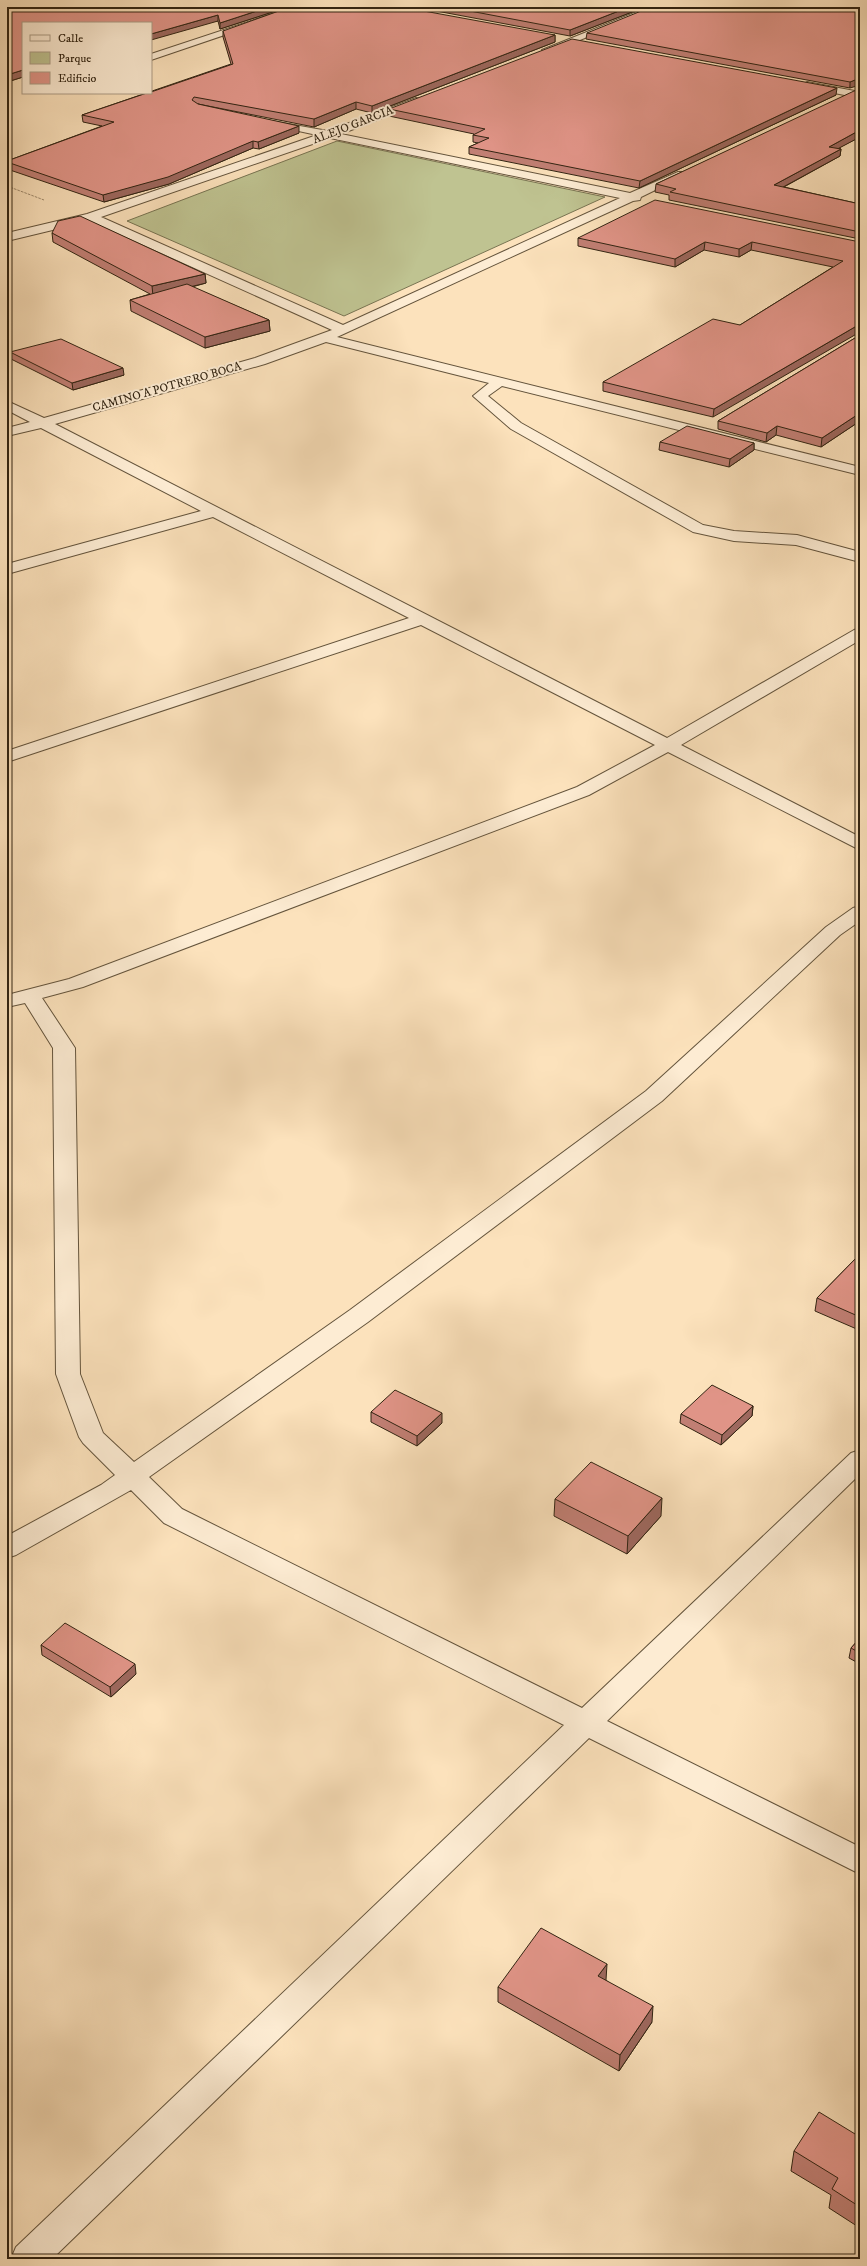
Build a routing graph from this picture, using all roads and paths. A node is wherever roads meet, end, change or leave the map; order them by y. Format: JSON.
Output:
{"nodes":[{"id":1,"x":302,"y":7,"type":"edge"},
{"id":2,"x":657,"y":7,"type":"edge"},
{"id":3,"x":554,"y":38,"type":"edge"},
{"id":4,"x":570,"y":41,"type":"junction"},
{"id":5,"x":586,"y":44,"type":"edge"},
{"id":6,"x":534,"y":55,"type":"edge"},
{"id":7,"x":152,"y":57,"type":"edge"},
{"id":8,"x":797,"y":83,"type":"edge"},
{"id":9,"x":857,"y":92,"type":"edge"},
{"id":10,"x":424,"y":98,"type":"edge"},
{"id":11,"x":831,"y":103,"type":"edge"},
{"id":12,"x":260,"y":120,"type":"edge"},
{"id":13,"x":330,"y":134,"type":"junction"},
{"id":14,"x":689,"y":171,"type":"edge"},
{"id":15,"x":632,"y":198,"type":"junction"},
{"id":16,"x":648,"y":201,"type":"dead end"},
{"id":17,"x":91,"y":217,"type":"junction"},
{"id":18,"x":7,"y":237,"type":"edge"},
{"id":19,"x":343,"y":330,"type":"junction"},
{"id":20,"x":325,"y":338,"type":"junction"},
{"id":21,"x":500,"y":381,"type":"junction"},
{"id":22,"x":7,"y":405,"type":"edge"},
{"id":23,"x":42,"y":424,"type":"junction"},
{"id":24,"x":714,"y":424,"type":"dead end"},
{"id":25,"x":7,"y":432,"type":"edge"},
{"id":26,"x":701,"y":432,"type":"junction"},
{"id":27,"x":860,"y":471,"type":"edge"},
{"id":28,"x":214,"y":512,"type":"junction"},
{"id":29,"x":860,"y":556,"type":"edge"},
{"id":30,"x":7,"y":569,"type":"edge"},
{"id":31,"x":422,"y":619,"type":"junction"},
{"id":32,"x":860,"y":633,"type":"edge"},
{"id":33,"x":668,"y":745,"type":"junction"},
{"id":34,"x":7,"y":757,"type":"edge"},
{"id":35,"x":860,"y":844,"type":"edge"},
{"id":36,"x":860,"y":912,"type":"edge"},
{"id":37,"x":19,"y":998,"type":"edge"},
{"id":38,"x":860,"y":1459,"type":"edge"},
{"id":39,"x":133,"y":1476,"type":"junction"},
{"id":40,"x":7,"y":1548,"type":"edge"},
{"id":41,"x":586,"y":1723,"type":"junction"},
{"id":42,"x":860,"y":1861,"type":"edge"},
{"id":43,"x":28,"y":2259,"type":"edge"}],
"edges":[{"from":1,"to":7,"type":"street"},
{"from":2,"to":4,"type":"street"},
{"from":3,"to":4,"type":"street"},
{"from":4,"to":5,"type":"street"},
{"from":4,"to":6,"type":"street"},
{"from":8,"to":9,"type":"street"},
{"from":9,"to":11,"type":"street"},
{"from":10,"to":13,"type":"street","name":"ALEJO GARCIA"},
{"from":12,"to":13,"type":"street"},
{"from":13,"to":15,"type":"street"},
{"from":13,"to":17,"type":"street","name":"ALEJO GARCIA"},
{"from":14,"to":15,"type":"street"},
{"from":15,"to":16,"type":"street"},
{"from":15,"to":19,"type":"street"},
{"from":17,"to":18,"type":"street","name":"ALEJO GARCIA"},
{"from":17,"to":19,"type":"street"},
{"from":19,"to":20,"type":"street"},
{"from":20,"to":21,"type":"street"},
{"from":20,"to":23,"type":"street","name":"CAMINO A POTRERO BOCA"},
{"from":21,"to":26,"type":"street"},
{"from":21,"to":29,"type":"street"},
{"from":22,"to":23,"type":"street"},
{"from":23,"to":25,"type":"street","name":"CAMINO A POTRERO BOCA"},
{"from":23,"to":28,"type":"street"},
{"from":24,"to":26,"type":"street"},
{"from":26,"to":27,"type":"street"},
{"from":28,"to":30,"type":"street"},
{"from":28,"to":31,"type":"street"},
{"from":31,"to":33,"type":"street"},
{"from":31,"to":34,"type":"street"},
{"from":32,"to":33,"type":"street"},
{"from":33,"to":35,"type":"street"},
{"from":33,"to":37,"type":"street"},
{"from":36,"to":39,"type":"street"},
{"from":37,"to":39,"type":"street"},
{"from":38,"to":41,"type":"street"},
{"from":39,"to":40,"type":"street"},
{"from":39,"to":41,"type":"street"},
{"from":41,"to":42,"type":"street"},
{"from":41,"to":43,"type":"street"}]}
